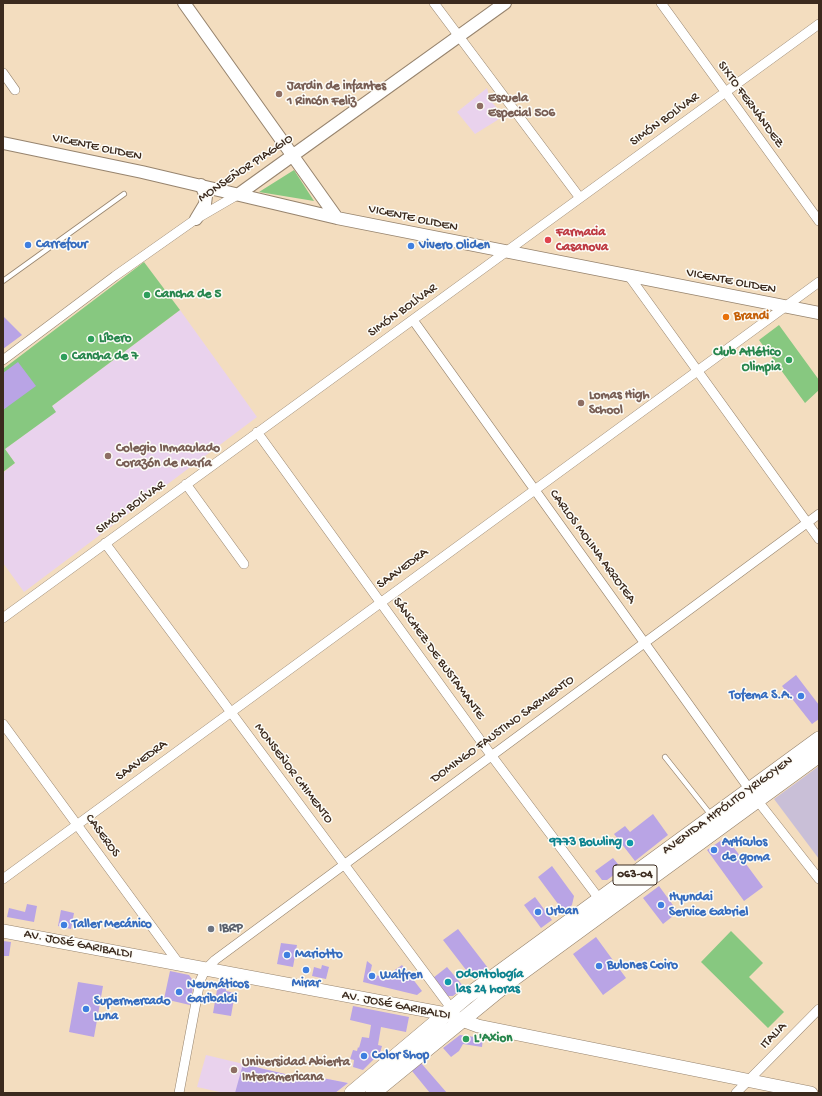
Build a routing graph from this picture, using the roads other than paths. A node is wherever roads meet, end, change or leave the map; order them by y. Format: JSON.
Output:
{"nodes":[{"id":1,"x":185,"y":3,"type":"edge"},
{"id":2,"x":434,"y":3,"type":"edge"},
{"id":3,"x":505,"y":3,"type":"edge"},
{"id":4,"x":661,"y":3,"type":"edge"},
{"id":5,"x":819,"y":24,"type":"edge"},
{"id":6,"x":458,"y":37,"type":"junction"},
{"id":7,"x":3,"y":73,"type":"edge"},
{"id":8,"x":16,"y":90,"type":"dead end"},
{"id":9,"x":725,"y":92,"type":"junction"},
{"id":10,"x":3,"y":143,"type":"edge"},
{"id":11,"x":293,"y":156,"type":"junction"},
{"id":12,"x":201,"y":185,"type":"junction"},
{"id":13,"x":124,"y":194,"type":"dead end"},
{"id":14,"x":239,"y":194,"type":"junction"},
{"id":15,"x":580,"y":198,"type":"junction"},
{"id":16,"x":337,"y":218,"type":"junction"},
{"id":17,"x":196,"y":219,"type":"junction"},
{"id":18,"x":819,"y":221,"type":"edge"},
{"id":19,"x":505,"y":252,"type":"junction"},
{"id":20,"x":629,"y":276,"type":"junction"},
{"id":21,"x":3,"y":280,"type":"edge"},
{"id":22,"x":819,"y":282,"type":"edge"},
{"id":23,"x":784,"y":307,"type":"junction"},
{"id":24,"x":819,"y":313,"type":"edge"},
{"id":25,"x":413,"y":320,"type":"junction"},
{"id":26,"x":3,"y":360,"type":"edge"},
{"id":27,"x":697,"y":371,"type":"junction"},
{"id":28,"x":257,"y":432,"type":"junction"},
{"id":29,"x":186,"y":484,"type":"junction"},
{"id":30,"x":534,"y":491,"type":"junction"},
{"id":31,"x":819,"y":514,"type":"edge"},
{"id":32,"x":808,"y":522,"type":"junction"},
{"id":33,"x":819,"y":539,"type":"edge"},
{"id":34,"x":105,"y":543,"type":"junction"},
{"id":35,"x":244,"y":564,"type":"dead end"},
{"id":36,"x":380,"y":602,"type":"junction"},
{"id":37,"x":3,"y":618,"type":"edge"},
{"id":38,"x":644,"y":642,"type":"junction"},
{"id":39,"x":232,"y":713,"type":"junction"},
{"id":40,"x":3,"y":724,"type":"edge"},
{"id":41,"x":819,"y":739,"type":"edge"},
{"id":42,"x":492,"y":754,"type":"junction"},
{"id":43,"x":819,"y":755,"type":"edge"},
{"id":44,"x":665,"y":757,"type":"dead end"},
{"id":45,"x":754,"y":795,"type":"junction"},
{"id":46,"x":713,"y":818,"type":"junction"},
{"id":47,"x":77,"y":824,"type":"junction"},
{"id":48,"x":344,"y":863,"type":"junction"},
{"id":49,"x":3,"y":878,"type":"edge"},
{"id":50,"x":819,"y":879,"type":"edge"},
{"id":51,"x":600,"y":900,"type":"junction"},
{"id":52,"x":3,"y":931,"type":"edge"},
{"id":53,"x":180,"y":965,"type":"junction"},
{"id":54,"x":205,"y":970,"type":"junction"},
{"id":55,"x":819,"y":1008,"type":"edge"},
{"id":56,"x":453,"y":1014,"type":"junction"},
{"id":57,"x":748,"y":1081,"type":"junction"},
{"id":58,"x":179,"y":1093,"type":"edge"},
{"id":59,"x":352,"y":1093,"type":"edge"},
{"id":60,"x":372,"y":1093,"type":"edge"},
{"id":61,"x":736,"y":1093,"type":"edge"},
{"id":62,"x":811,"y":1093,"type":"edge"}],
"edges":[{"from":1,"to":11,"type":"street"},
{"from":2,"to":6,"type":"street"},
{"from":3,"to":6,"type":"street","name":"MONSEÑOR PIAGGIO"},
{"from":4,"to":9,"type":"street","name":"SIXTO FERNÁNDEZ"},
{"from":5,"to":9,"type":"street","name":"SIMÓN BOLÍVAR"},
{"from":6,"to":11,"type":"street","name":"MONSEÑOR PIAGGIO"},
{"from":6,"to":15,"type":"street"},
{"from":7,"to":8,"type":"street"},
{"from":9,"to":15,"type":"street","name":"SIMÓN BOLÍVAR"},
{"from":9,"to":18,"type":"street","name":"SIXTO FERNÁNDEZ"},
{"from":10,"to":12,"type":"street","name":"VICENTE OLIDEN"},
{"from":11,"to":14,"type":"street","name":"MONSEÑOR PIAGGIO"},
{"from":11,"to":16,"type":"street"},
{"from":12,"to":14,"type":"street","name":"VICENTE OLIDEN"},
{"from":12,"to":17,"type":"street"},
{"from":13,"to":21,"type":"lane"},
{"from":14,"to":16,"type":"street","name":"VICENTE OLIDEN"},
{"from":14,"to":17,"type":"street","name":"MONSEÑOR PIAGGIO"},
{"from":15,"to":19,"type":"street","name":"SIMÓN BOLÍVAR"},
{"from":16,"to":19,"type":"street","name":"VICENTE OLIDEN"},
{"from":17,"to":26,"type":"street","name":"MONSEÑOR PIAGGIO"},
{"from":19,"to":20,"type":"street","name":"VICENTE OLIDEN"},
{"from":19,"to":25,"type":"street","name":"SIMÓN BOLÍVAR"},
{"from":20,"to":23,"type":"street","name":"VICENTE OLIDEN"},
{"from":20,"to":27,"type":"street"},
{"from":22,"to":23,"type":"street","name":"SAAVEDRA"},
{"from":23,"to":24,"type":"street","name":"VICENTE OLIDEN"},
{"from":23,"to":27,"type":"street","name":"SAAVEDRA"},
{"from":25,"to":28,"type":"street","name":"SIMÓN BOLÍVAR"},
{"from":25,"to":30,"type":"street","name":"CARLOS MOLINA ARROTEA"},
{"from":27,"to":30,"type":"street","name":"SAAVEDRA"},
{"from":27,"to":32,"type":"street"},
{"from":28,"to":29,"type":"street","name":"SIMÓN BOLÍVAR"},
{"from":28,"to":36,"type":"street","name":"SÁNCHEZ DE BUSTAMANTE"},
{"from":29,"to":34,"type":"street","name":"SIMÓN BOLÍVAR"},
{"from":29,"to":35,"type":"street"},
{"from":30,"to":36,"type":"street","name":"SAAVEDRA"},
{"from":30,"to":38,"type":"street","name":"CARLOS MOLINA ARROTEA"},
{"from":31,"to":32,"type":"street","name":"DOMINGO FAUSTINO SARMIENTO"},
{"from":32,"to":33,"type":"street"},
{"from":32,"to":38,"type":"street","name":"DOMINGO FAUSTINO SARMIENTO"},
{"from":34,"to":37,"type":"street","name":"SIMÓN BOLÍVAR"},
{"from":34,"to":39,"type":"street","name":"MONSEÑOR CHIMENTO"},
{"from":36,"to":39,"type":"street","name":"SAAVEDRA"},
{"from":36,"to":42,"type":"street","name":"SÁNCHEZ DE BUSTAMANTE"},
{"from":38,"to":42,"type":"street","name":"DOMINGO FAUSTINO SARMIENTO"},
{"from":38,"to":45,"type":"street","name":"CARLOS MOLINA ARROTEA"},
{"from":39,"to":47,"type":"street","name":"SAAVEDRA"},
{"from":39,"to":48,"type":"street","name":"MONSEÑOR CHIMENTO"},
{"from":40,"to":47,"type":"street","name":"CASEROS"},
{"from":41,"to":45,"type":"main road","name":"AVENIDA HIPÓLITO YRIGOYEN","number":"063-04"},
{"from":42,"to":48,"type":"street","name":"DOMINGO FAUSTINO SARMIENTO"},
{"from":42,"to":51,"type":"street","name":"SÁNCHEZ DE BUSTAMANTE"},
{"from":43,"to":45,"type":"main road","name":"AVENIDA HIPÓLITO YRIGOYEN","number":"063-04"},
{"from":44,"to":46,"type":"lane"},
{"from":45,"to":46,"type":"main road","name":"AVENIDA HIPÓLITO YRIGOYEN","number":"063-04"},
{"from":45,"to":50,"type":"street","name":"CARLOS MOLINA ARROTEA"},
{"from":45,"to":56,"type":"main road","name":"AVENIDA HIPÓLITO YRIGOYEN","number":"063-04"},
{"from":46,"to":51,"type":"main road","name":"AVENIDA HIPÓLITO YRIGOYEN","number":"063-04"},
{"from":47,"to":49,"type":"street","name":"SAAVEDRA"},
{"from":47,"to":53,"type":"street","name":"CASEROS"},
{"from":48,"to":54,"type":"street","name":"DOMINGO FAUSTINO SARMIENTO"},
{"from":48,"to":56,"type":"street","name":"MONSEÑOR CHIMENTO"},
{"from":51,"to":56,"type":"main road","name":"AVENIDA HIPÓLITO YRIGOYEN","number":"063-04"},
{"from":52,"to":53,"type":"main road","name":"AV. JOSÉ GARIBALDI"},
{"from":53,"to":54,"type":"main road","name":"AV. JOSÉ GARIBALDI"},
{"from":54,"to":56,"type":"main road","name":"AV. JOSÉ GARIBALDI"},
{"from":54,"to":58,"type":"street"},
{"from":55,"to":57,"type":"street","name":"ITALIA"},
{"from":56,"to":57,"type":"main road","name":"AV. JOSÉ GARIBALDI"},
{"from":56,"to":59,"type":"main road","name":"AVENIDA HIPÓLITO YRIGOYEN","number":"063-04"},
{"from":56,"to":60,"type":"main road","name":"AVENIDA HIPÓLITO YRIGOYEN","number":"063-04"},
{"from":57,"to":61,"type":"street","name":"ITALIA"},
{"from":57,"to":62,"type":"main road","name":"AV. JOSÉ GARIBALDI"}]}
